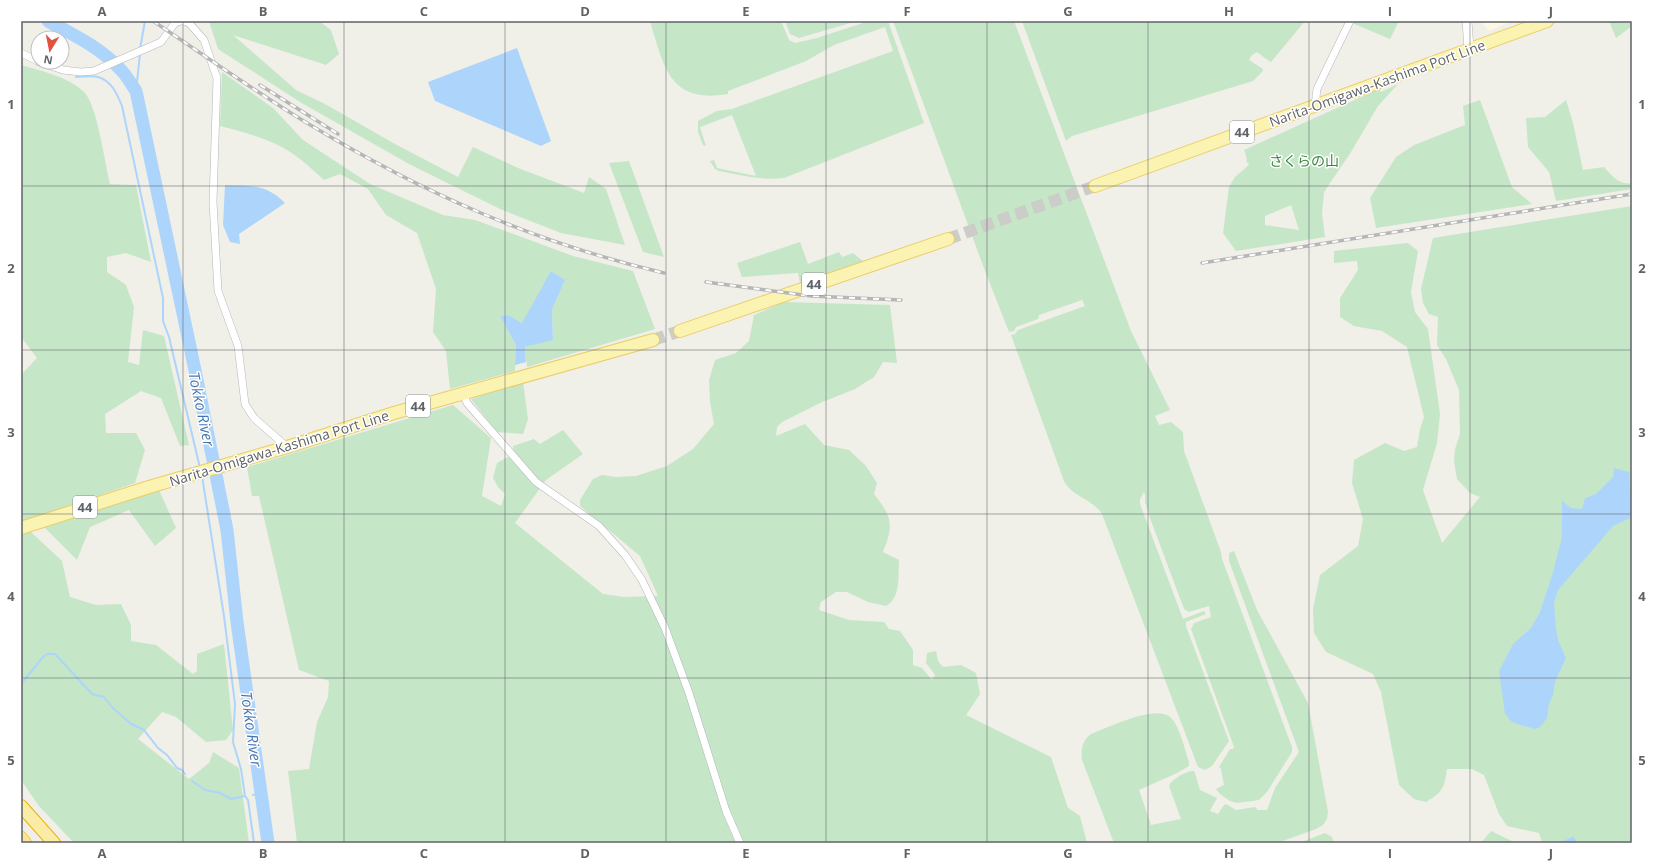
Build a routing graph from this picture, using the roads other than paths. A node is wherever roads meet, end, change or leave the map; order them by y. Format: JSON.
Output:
{"nodes":[{"id":1,"x":182,"y":21,"type":"edge"},
{"id":2,"x":1350,"y":21,"type":"edge"},
{"id":3,"x":1467,"y":21,"type":"edge"},
{"id":4,"x":1546,"y":21,"type":"edge"},
{"id":5,"x":1469,"y":49,"type":"junction"},
{"id":6,"x":21,"y":53,"type":"edge"},
{"id":7,"x":30,"y":58,"type":"edge"},
{"id":8,"x":63,"y":70,"type":"edge"},
{"id":9,"x":1315,"y":105,"type":"junction"},
{"id":10,"x":1095,"y":186,"type":"tunnel mouth"},
{"id":11,"x":948,"y":239,"type":"tunnel mouth"},
{"id":12,"x":680,"y":331,"type":"tunnel mouth"},
{"id":13,"x":653,"y":340,"type":"tunnel mouth"},
{"id":14,"x":463,"y":393,"type":"junction"},
{"id":15,"x":287,"y":447,"type":"junction"},
{"id":16,"x":21,"y":528,"type":"edge"},
{"id":17,"x":21,"y":806,"type":"edge"},
{"id":18,"x":21,"y":838,"type":"edge"},
{"id":19,"x":25,"y":843,"type":"edge"},
{"id":20,"x":54,"y":843,"type":"edge"},
{"id":21,"x":740,"y":843,"type":"edge"}],
"edges":[{"from":1,"to":8,"type":"street"},
{"from":1,"to":15,"type":"street"},
{"from":2,"to":9,"type":"street"},
{"from":3,"to":5,"type":"street"},
{"from":4,"to":5,"type":"main road","name":"Narita-Omigawa-Kashima Port Line","number":"44"},
{"from":5,"to":9,"type":"main road","name":"Narita-Omigawa-Kashima Port Line","number":"44"},
{"from":6,"to":7,"type":"street"},
{"from":9,"to":10,"type":"main road","name":"Narita-Omigawa-Kashima Port Line","number":"44"},
{"from":11,"to":12,"type":"main road","number":"44"},
{"from":13,"to":14,"type":"main road","name":"Narita-Omigawa-Kashima Port Line","number":"44"},
{"from":14,"to":15,"type":"main road","name":"Narita-Omigawa-Kashima Port Line","number":"44"},
{"from":14,"to":21,"type":"street"},
{"from":15,"to":16,"type":"main road","name":"Narita-Omigawa-Kashima Port Line","number":"44"},
{"from":17,"to":20,"type":"highway"},
{"from":18,"to":19,"type":"highway"}]}
